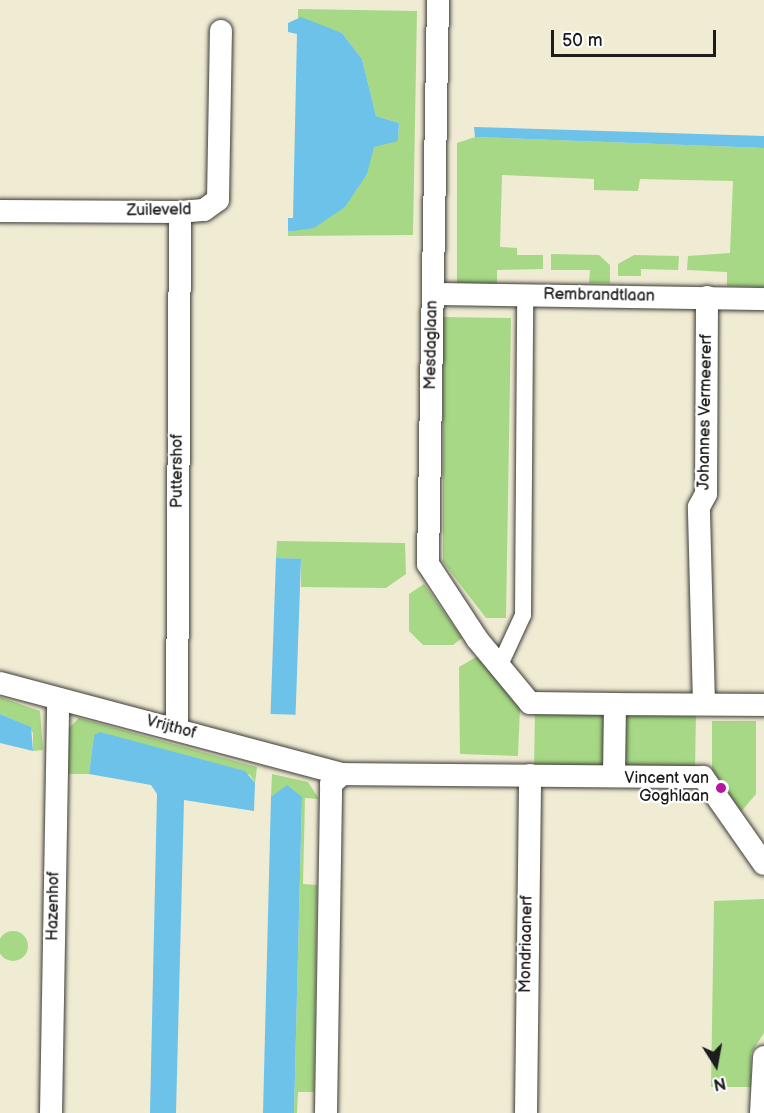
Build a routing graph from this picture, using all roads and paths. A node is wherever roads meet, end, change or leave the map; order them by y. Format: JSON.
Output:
{"nodes":[{"id":1,"x":438,"y":0,"type":"edge"},
{"id":2,"x":221,"y":31,"type":"dead end"},
{"id":3,"x":0,"y":211,"type":"edge"},
{"id":4,"x":180,"y":212,"type":"junction"},
{"id":5,"x":433,"y":294,"type":"junction"},
{"id":6,"x":525,"y":296,"type":"junction"},
{"id":7,"x":707,"y":297,"type":"junction"},
{"id":8,"x":764,"y":299,"type":"edge"},
{"id":9,"x":499,"y":667,"type":"junction"},
{"id":10,"x":0,"y":683,"type":"edge"},
{"id":11,"x":58,"y":699,"type":"junction"},
{"id":12,"x":615,"y":704,"type":"junction"},
{"id":13,"x":704,"y":704,"type":"junction"},
{"id":14,"x":764,"y":705,"type":"edge"},
{"id":15,"x":177,"y":729,"type":"junction"},
{"id":16,"x":342,"y":774,"type":"junction"},
{"id":17,"x":530,"y":776,"type":"junction"},
{"id":18,"x":614,"y":776,"type":"junction"},
{"id":19,"x":764,"y":864,"type":"edge"},
{"id":20,"x":764,"y":1057,"type":"edge"},
{"id":21,"x":51,"y":1113,"type":"edge"},
{"id":22,"x":326,"y":1113,"type":"edge"},
{"id":23,"x":526,"y":1113,"type":"edge"},
{"id":24,"x":761,"y":1113,"type":"edge"}],
"edges":[{"from":1,"to":5,"type":"street","name":"Mesdaglaan"},
{"from":2,"to":4,"type":"street","name":"Zuileveld"},
{"from":3,"to":4,"type":"street","name":"Zuileveld"},
{"from":4,"to":15,"type":"street","name":"Puttershof"},
{"from":5,"to":6,"type":"street","name":"Rembrandtlaan"},
{"from":5,"to":9,"type":"street","name":"Mesdaglaan"},
{"from":6,"to":7,"type":"street","name":"Rembrandtlaan"},
{"from":6,"to":9,"type":"street"},
{"from":7,"to":8,"type":"street","name":"Rembrandtlaan"},
{"from":7,"to":13,"type":"street","name":"Johannes Vermeererf"},
{"from":9,"to":12,"type":"street","name":"Mesdaglaan"},
{"from":10,"to":11,"type":"street","name":"Vrijthof"},
{"from":11,"to":15,"type":"street","name":"Vrijthof"},
{"from":11,"to":21,"type":"street","name":"Hazenhof"},
{"from":12,"to":13,"type":"street"},
{"from":12,"to":18,"type":"street"},
{"from":13,"to":14,"type":"street"},
{"from":15,"to":16,"type":"street","name":"Vrijthof"},
{"from":16,"to":17,"type":"street"},
{"from":16,"to":22,"type":"street"},
{"from":17,"to":18,"type":"street"},
{"from":17,"to":23,"type":"street","name":"Mondriaanerf"},
{"from":18,"to":19,"type":"street"},
{"from":20,"to":24,"type":"street"}]}
